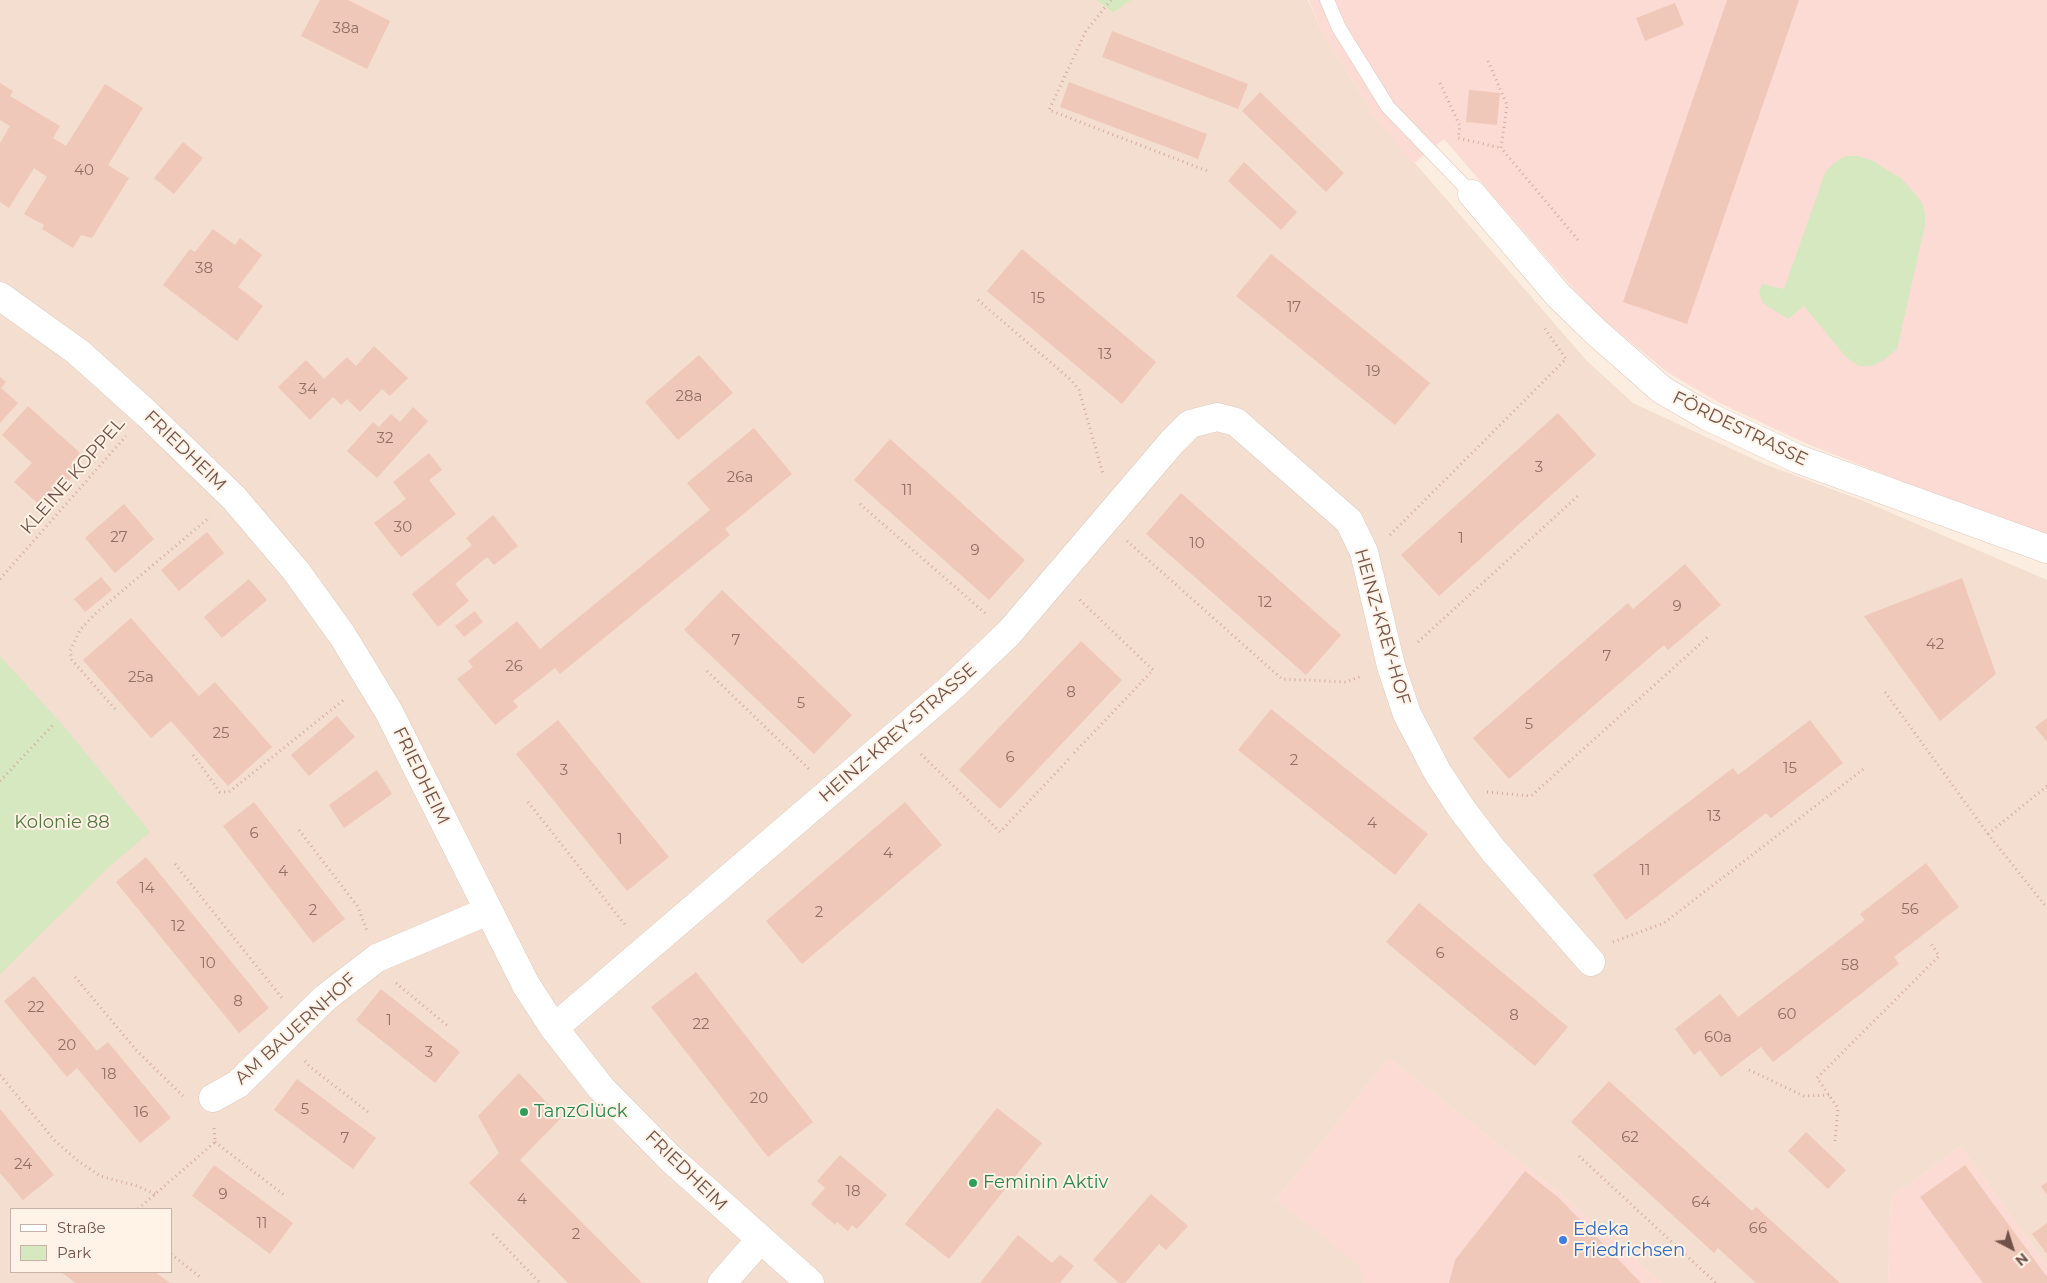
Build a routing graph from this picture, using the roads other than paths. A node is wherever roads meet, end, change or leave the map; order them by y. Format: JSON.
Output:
{"nodes":[{"id":1,"x":1327,"y":0,"type":"edge"},
{"id":2,"x":1472,"y":194,"type":"joint"},
{"id":3,"x":0,"y":296,"type":"edge"},
{"id":4,"x":1217,"y":417,"type":"joint"},
{"id":5,"x":2047,"y":549,"type":"edge"},
{"id":6,"x":488,"y":911,"type":"junction"},
{"id":7,"x":1590,"y":962,"type":"road end"},
{"id":8,"x":554,"y":1028,"type":"junction"},
{"id":9,"x":213,"y":1098,"type":"road end"},
{"id":10,"x":760,"y":1240,"type":"junction"},
{"id":11,"x":722,"y":1283,"type":"edge"},
{"id":12,"x":810,"y":1283,"type":"edge"}],
"edges":[{"from":1,"to":2,"type":"lane"},
{"from":2,"to":5,"type":"street","name":"FÖRDESTRASSE"},
{"from":3,"to":6,"type":"street","name":"FRIEDHEIM"},
{"from":4,"to":7,"type":"street","name":"HEINZ-KREY-HOF"},
{"from":4,"to":8,"type":"street","name":"HEINZ-KREY-STRASSE"},
{"from":6,"to":8,"type":"street","name":"FRIEDHEIM"},
{"from":6,"to":9,"type":"street","name":"AM BAUERNHOF"},
{"from":8,"to":10,"type":"street","name":"FRIEDHEIM"},
{"from":10,"to":11,"type":"street"},
{"from":10,"to":12,"type":"street","name":"FRIEDHEIM"}]}
